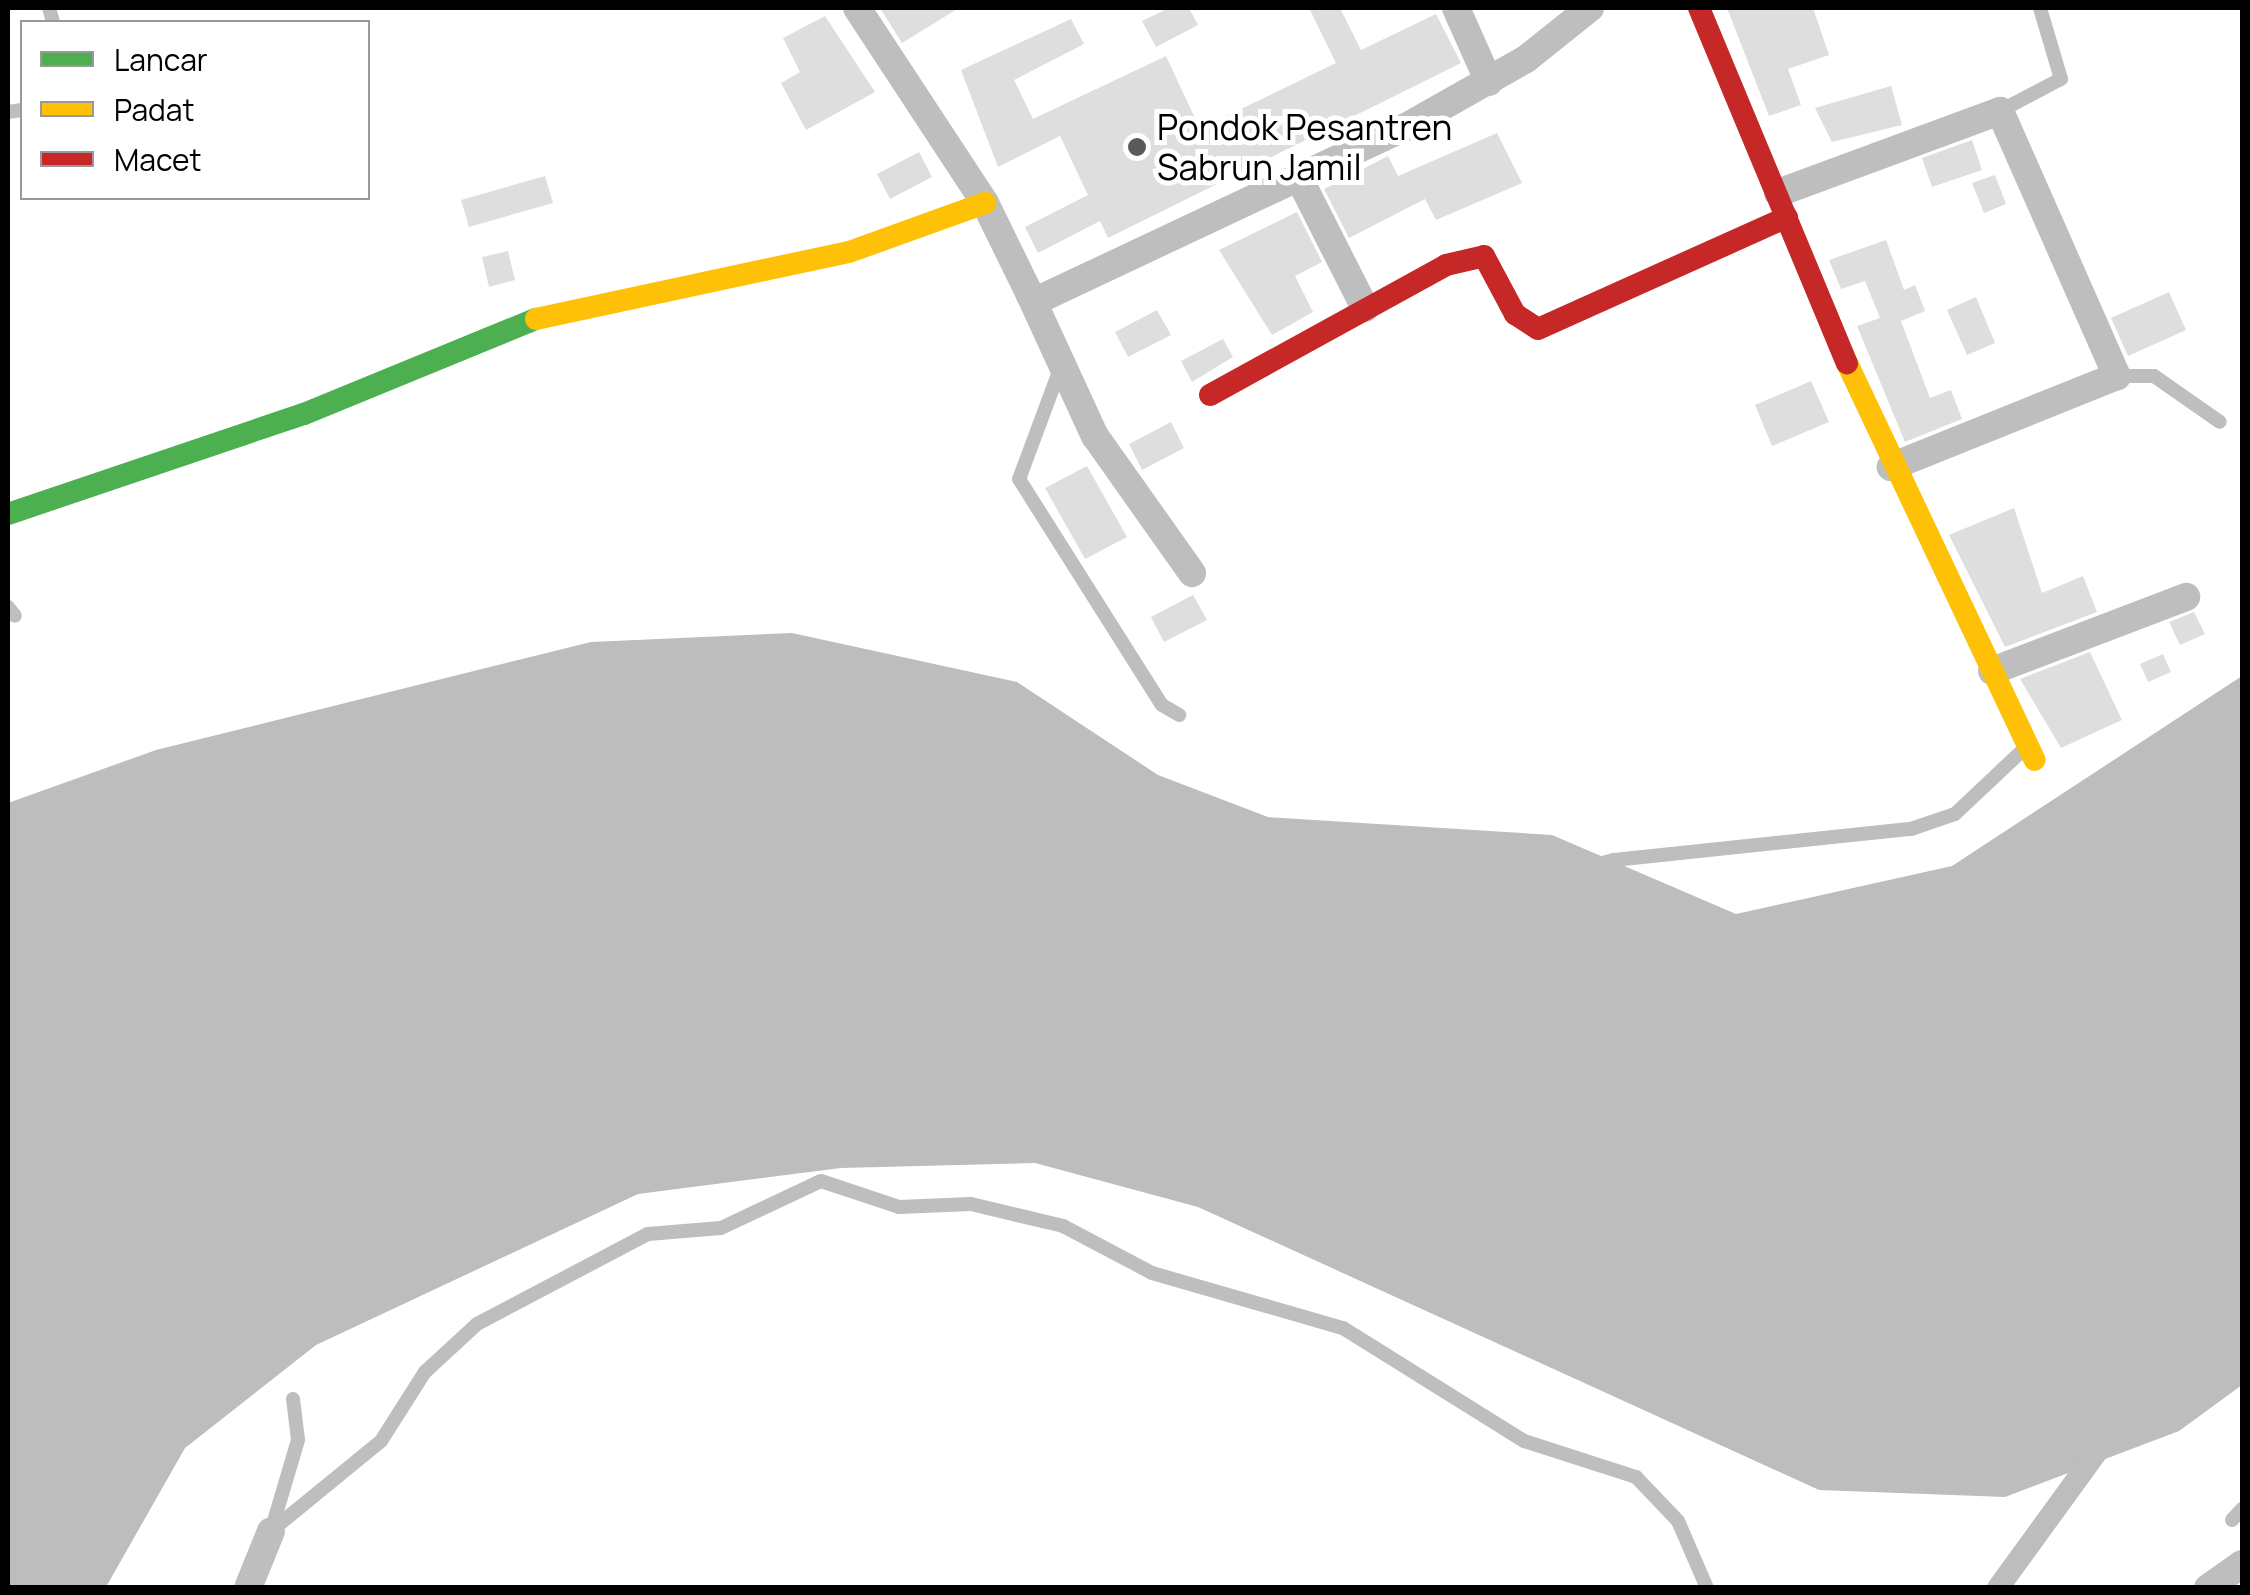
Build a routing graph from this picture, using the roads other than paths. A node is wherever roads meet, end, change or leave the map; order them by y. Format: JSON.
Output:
{"nodes":[{"id":1,"x":857,"y":8,"type":"edge"},
{"id":2,"x":1456,"y":8,"type":"edge"},
{"id":3,"x":1590,"y":8,"type":"edge"},
{"id":4,"x":1699,"y":8,"type":"edge"},
{"id":5,"x":2040,"y":8,"type":"edge"},
{"id":6,"x":1489,"y":82,"type":"junction"},
{"id":7,"x":2000,"y":111,"type":"junction"},
{"id":8,"x":1298,"y":176,"type":"junction"},
{"id":9,"x":985,"y":203,"type":"junction"},
{"id":10,"x":1782,"y":205,"type":"junction"},
{"id":11,"x":1030,"y":295,"type":"junction"},
{"id":12,"x":1366,"y":308,"type":"junction"},
{"id":13,"x":1060,"y":369,"type":"junction"},
{"id":14,"x":2117,"y":376,"type":"junction"},
{"id":15,"x":1210,"y":394,"type":"dead end"},
{"id":16,"x":2220,"y":422,"type":"dead end"},
{"id":17,"x":1892,"y":467,"type":"junction"},
{"id":18,"x":8,"y":514,"type":"edge"},
{"id":19,"x":1192,"y":573,"type":"dead end"},
{"id":20,"x":2186,"y":597,"type":"dead end"},
{"id":21,"x":1992,"y":671,"type":"junction"},
{"id":22,"x":1179,"y":715,"type":"dead end"},
{"id":23,"x":2032,"y":753,"type":"joint"},
{"id":24,"x":1597,"y":887,"type":"dead end"},
{"id":25,"x":293,"y":1399,"type":"dead end"},
{"id":26,"x":271,"y":1531,"type":"junction"},
{"id":27,"x":2242,"y":1564,"type":"edge"},
{"id":28,"x":248,"y":1588,"type":"edge"},
{"id":29,"x":1707,"y":1588,"type":"edge"},
{"id":30,"x":2208,"y":1588,"type":"edge"}],
"edges":[{"from":1,"to":9,"type":"street"},
{"from":2,"to":6,"type":"street"},
{"from":3,"to":6,"type":"street"},
{"from":4,"to":10,"type":"street"},
{"from":5,"to":7,"type":"lane"},
{"from":6,"to":8,"type":"street"},
{"from":7,"to":10,"type":"street"},
{"from":7,"to":14,"type":"street"},
{"from":8,"to":11,"type":"street"},
{"from":8,"to":12,"type":"street"},
{"from":9,"to":11,"type":"street"},
{"from":9,"to":18,"type":"street"},
{"from":10,"to":12,"type":"street"},
{"from":10,"to":17,"type":"street"},
{"from":11,"to":13,"type":"street"},
{"from":12,"to":15,"type":"street"},
{"from":13,"to":19,"type":"street"},
{"from":13,"to":22,"type":"lane"},
{"from":14,"to":16,"type":"lane"},
{"from":14,"to":17,"type":"street"},
{"from":17,"to":21,"type":"street"},
{"from":20,"to":21,"type":"street"},
{"from":21,"to":23,"type":"street"},
{"from":23,"to":24,"type":"lane"},
{"from":25,"to":26,"type":"lane"},
{"from":26,"to":28,"type":"street"},
{"from":26,"to":29,"type":"lane"},
{"from":27,"to":30,"type":"street"}]}
